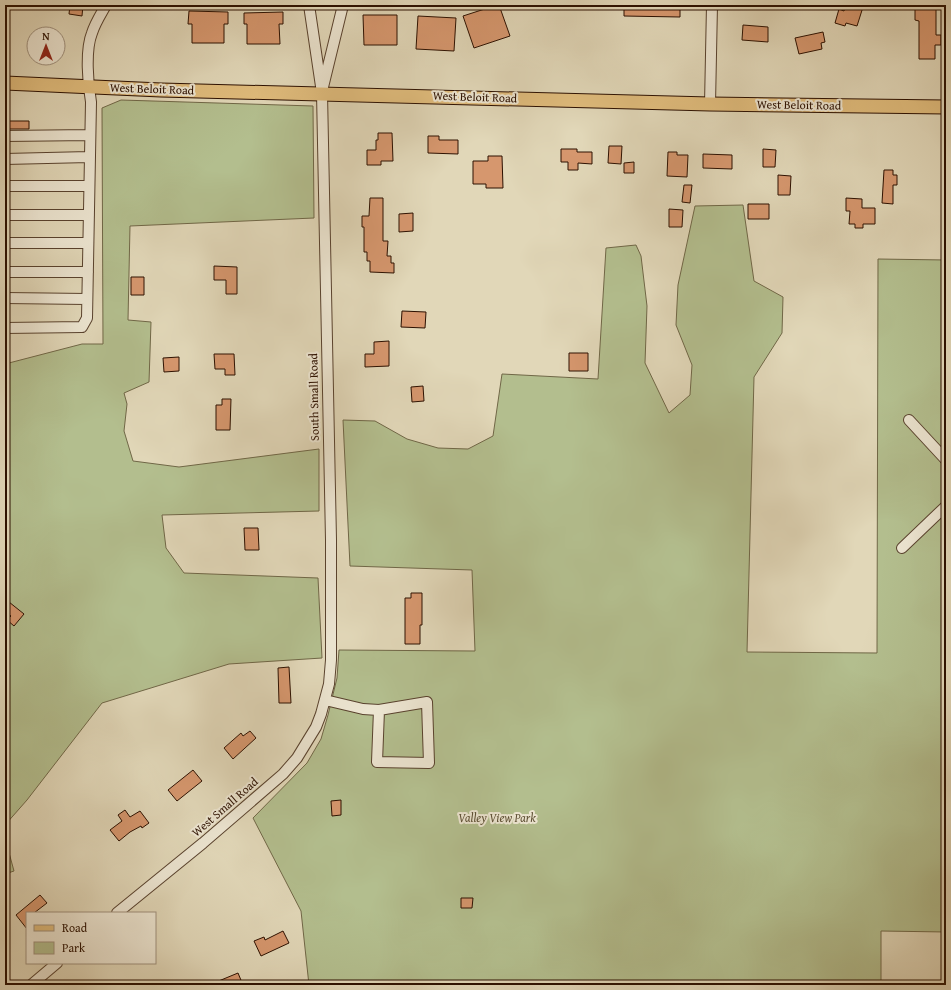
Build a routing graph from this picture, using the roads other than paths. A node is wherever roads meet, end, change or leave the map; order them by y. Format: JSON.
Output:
{"nodes":[{"id":1,"x":106,"y":5,"type":"edge"},
{"id":2,"x":309,"y":5,"type":"edge"},
{"id":3,"x":343,"y":5,"type":"edge"},
{"id":4,"x":712,"y":5,"type":"edge"},
{"id":5,"x":5,"y":83,"type":"edge"},
{"id":6,"x":88,"y":87,"type":"junction"},
{"id":7,"x":322,"y":93,"type":"junction"},
{"id":8,"x":710,"y":104,"type":"junction"},
{"id":9,"x":946,"y":107,"type":"edge"},
{"id":10,"x":90,"y":135,"type":"junction"},
{"id":11,"x":5,"y":136,"type":"edge"},
{"id":12,"x":90,"y":157,"type":"junction"},
{"id":13,"x":5,"y":159,"type":"edge"},
{"id":14,"x":5,"y":186,"type":"edge"},
{"id":15,"x":89,"y":186,"type":"junction"},
{"id":16,"x":5,"y":215,"type":"edge"},
{"id":17,"x":89,"y":215,"type":"junction"},
{"id":18,"x":5,"y":243,"type":"edge"},
{"id":19,"x":88,"y":244,"type":"junction"},
{"id":20,"x":5,"y":272,"type":"edge"},
{"id":21,"x":88,"y":272,"type":"junction"},
{"id":22,"x":5,"y":298,"type":"edge"},
{"id":23,"x":87,"y":299,"type":"junction"},
{"id":24,"x":5,"y":328,"type":"edge"},
{"id":25,"x":909,"y":420,"type":"dead end"},
{"id":26,"x":946,"y":460,"type":"edge"},
{"id":27,"x":946,"y":506,"type":"edge"},
{"id":28,"x":902,"y":548,"type":"dead end"},
{"id":29,"x":325,"y":700,"type":"junction"},
{"id":30,"x":379,"y":710,"type":"junction"},
{"id":31,"x":118,"y":912,"type":"edge"},
{"id":32,"x":56,"y":964,"type":"edge"},
{"id":33,"x":31,"y":985,"type":"edge"}],
"edges":[{"from":1,"to":6,"type":"street"},
{"from":2,"to":7,"type":"street"},
{"from":3,"to":7,"type":"street"},
{"from":4,"to":8,"type":"street"},
{"from":5,"to":6,"type":"main road","name":"West Beloit Road"},
{"from":6,"to":7,"type":"main road","name":"West Beloit Road"},
{"from":6,"to":10,"type":"street"},
{"from":7,"to":8,"type":"main road","name":"West Beloit Road"},
{"from":7,"to":29,"type":"street","name":"South Small Road"},
{"from":8,"to":9,"type":"main road","name":"West Beloit Road"},
{"from":10,"to":11,"type":"street"},
{"from":10,"to":12,"type":"street"},
{"from":12,"to":13,"type":"street"},
{"from":12,"to":15,"type":"street"},
{"from":14,"to":15,"type":"street"},
{"from":15,"to":17,"type":"street"},
{"from":16,"to":17,"type":"street"},
{"from":17,"to":19,"type":"street"},
{"from":18,"to":19,"type":"street"},
{"from":19,"to":21,"type":"street"},
{"from":20,"to":21,"type":"street"},
{"from":21,"to":23,"type":"street"},
{"from":22,"to":23,"type":"street"},
{"from":23,"to":24,"type":"street"},
{"from":25,"to":26,"type":"street"},
{"from":27,"to":28,"type":"street"},
{"from":29,"to":30,"type":"street"},
{"from":29,"to":31,"type":"street","name":"West Small Road"},
{"from":30,"to":30,"type":"street"},
{"from":32,"to":33,"type":"street"}]}
